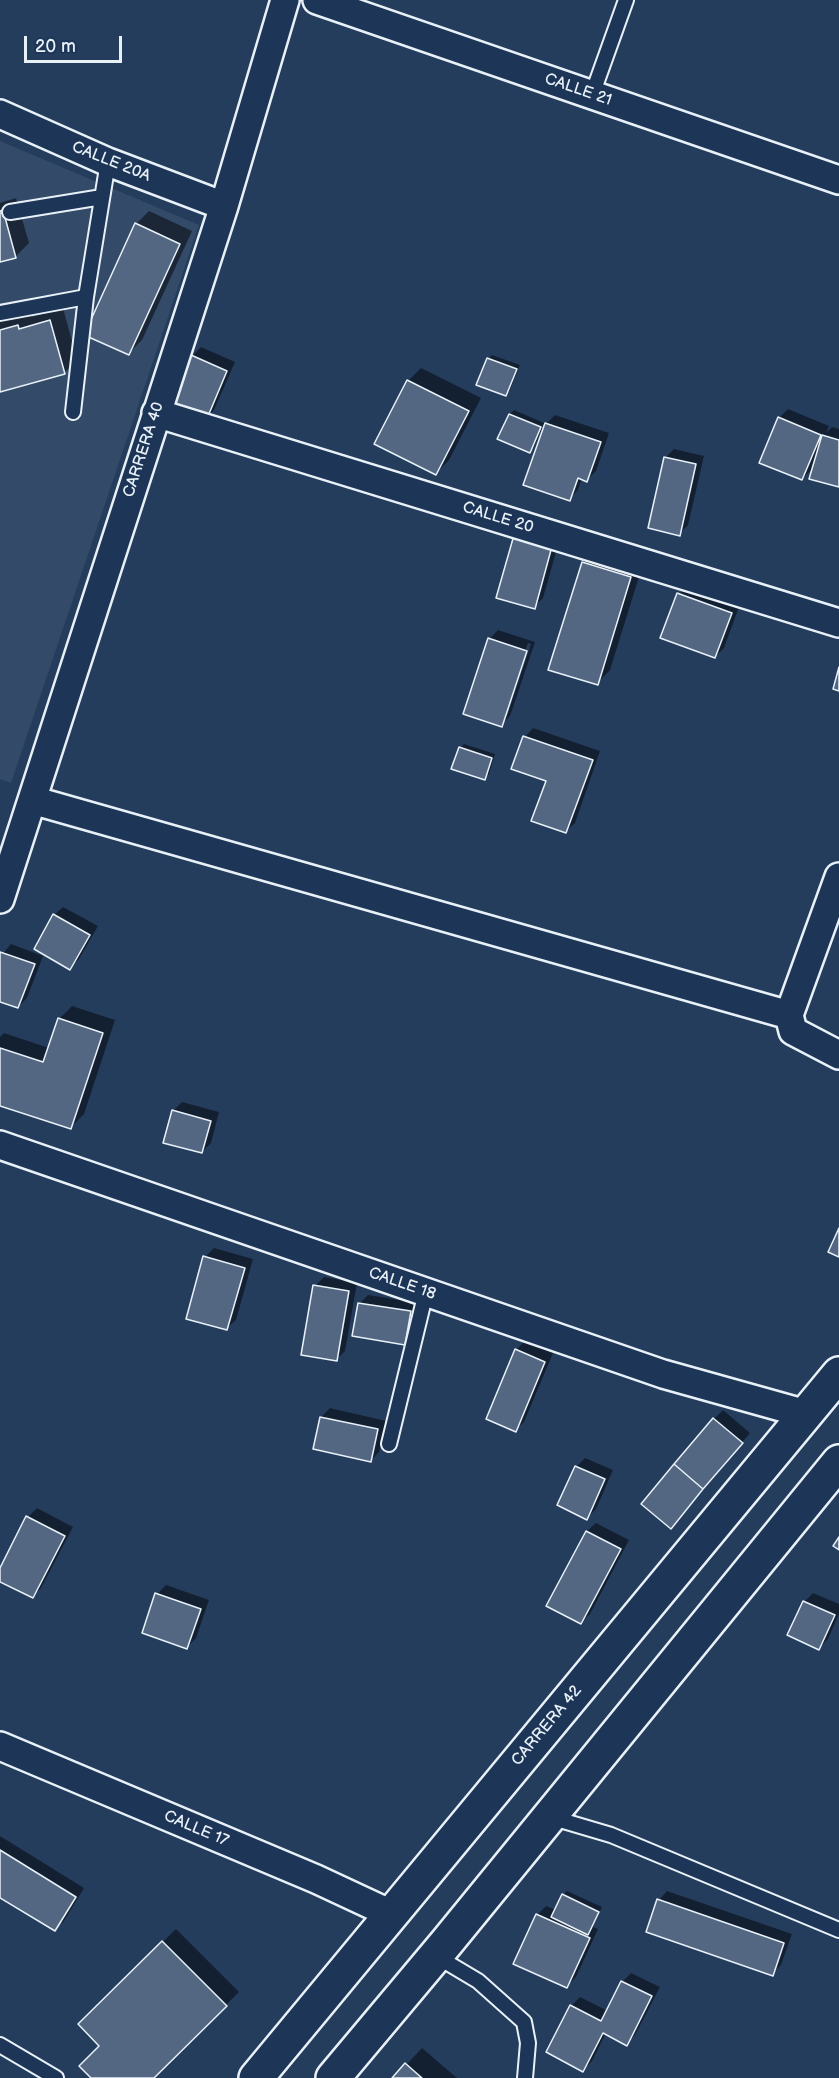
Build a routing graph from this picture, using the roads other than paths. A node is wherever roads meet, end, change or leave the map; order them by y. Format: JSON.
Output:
{"nodes":[{"id":1,"x":285,"y":0,"type":"edge"},
{"id":2,"x":317,"y":0,"type":"edge"},
{"id":3,"x":626,"y":0,"type":"edge"},
{"id":4,"x":592,"y":95,"type":"junction"},
{"id":5,"x":0,"y":114,"type":"edge"},
{"id":6,"x":108,"y":162,"type":"junction"},
{"id":7,"x":839,"y":180,"type":"edge"},
{"id":8,"x":102,"y":197,"type":"junction"},
{"id":9,"x":224,"y":206,"type":"junction"},
{"id":10,"x":10,"y":212,"type":"dead end"},
{"id":11,"x":86,"y":297,"type":"junction"},
{"id":12,"x":0,"y":312,"type":"edge"},
{"id":13,"x":73,"y":412,"type":"dead end"},
{"id":14,"x":156,"y":414,"type":"junction"},
{"id":15,"x":839,"y":622,"type":"edge"},
{"id":16,"x":32,"y":800,"type":"junction"},
{"id":17,"x":839,"y":877,"type":"edge"},
{"id":18,"x":0,"y":899,"type":"edge"},
{"id":19,"x":789,"y":1015,"type":"junction"},
{"id":20,"x":828,"y":1050,"type":"edge"},
{"id":21,"x":0,"y":1145,"type":"edge"},
{"id":22,"x":426,"y":1292,"type":"junction"},
{"id":23,"x":839,"y":1374,"type":"edge"},
{"id":24,"x":806,"y":1413,"type":"junction"},
{"id":25,"x":388,"y":1444,"type":"dead end"},
{"id":26,"x":839,"y":1462,"type":"edge"},
{"id":27,"x":0,"y":1746,"type":"edge"},
{"id":28,"x":550,"y":1816,"type":"junction"},
{"id":29,"x":391,"y":1914,"type":"junction"},
{"id":30,"x":839,"y":1929,"type":"edge"},
{"id":31,"x":436,"y":1956,"type":"junction"},
{"id":32,"x":0,"y":2045,"type":"edge"},
{"id":33,"x":56,"y":2078,"type":"edge"},
{"id":34,"x":256,"y":2078,"type":"edge"},
{"id":35,"x":333,"y":2078,"type":"edge"},
{"id":36,"x":525,"y":2078,"type":"edge"}],
"edges":[{"from":1,"to":9,"type":"street","name":"CARRERA 40"},
{"from":2,"to":4,"type":"street","name":"CALLE 21"},
{"from":3,"to":4,"type":"lane"},
{"from":4,"to":7,"type":"street","name":"CALLE 21"},
{"from":5,"to":6,"type":"street","name":"CALLE 20A"},
{"from":6,"to":8,"type":"lane"},
{"from":6,"to":9,"type":"street","name":"CALLE 20A"},
{"from":8,"to":10,"type":"lane"},
{"from":8,"to":11,"type":"lane"},
{"from":9,"to":14,"type":"street","name":"CARRERA 40"},
{"from":11,"to":12,"type":"lane"},
{"from":11,"to":13,"type":"lane"},
{"from":14,"to":15,"type":"street","name":"CALLE 20"},
{"from":14,"to":16,"type":"street","name":"CARRERA 40"},
{"from":16,"to":18,"type":"street","name":"CARRERA 40"},
{"from":16,"to":19,"type":"street"},
{"from":17,"to":19,"type":"street"},
{"from":19,"to":20,"type":"street"},
{"from":21,"to":22,"type":"street","name":"CALLE 18"},
{"from":22,"to":24,"type":"street","name":"CALLE 18"},
{"from":22,"to":25,"type":"lane"},
{"from":23,"to":24,"type":"highway","name":"CARRERA 42"},
{"from":24,"to":29,"type":"highway","name":"CARRERA 42"},
{"from":26,"to":28,"type":"highway"},
{"from":27,"to":29,"type":"street","name":"CALLE 17"},
{"from":28,"to":30,"type":"lane"},
{"from":28,"to":31,"type":"highway"},
{"from":29,"to":34,"type":"highway","name":"CARRERA 42"},
{"from":31,"to":35,"type":"highway"},
{"from":31,"to":36,"type":"lane"},
{"from":32,"to":33,"type":"lane"}]}
